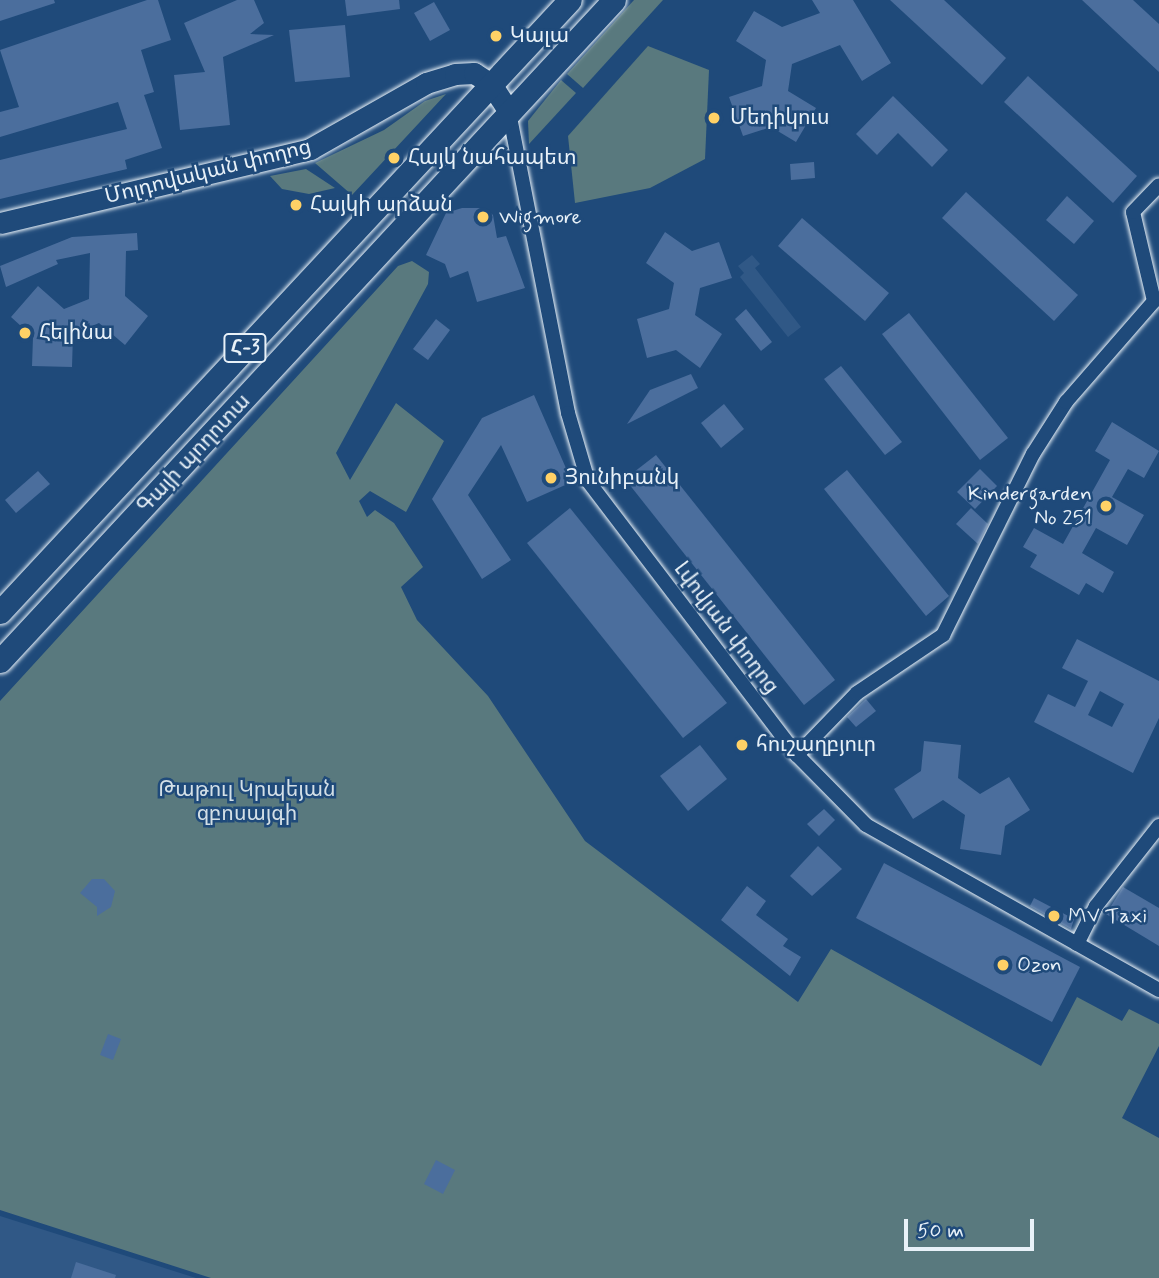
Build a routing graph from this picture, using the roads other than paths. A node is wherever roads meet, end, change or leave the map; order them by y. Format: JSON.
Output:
{"nodes":[{"id":1,"x":570,"y":0,"type":"edge"},
{"id":2,"x":614,"y":0,"type":"edge"},
{"id":3,"x":491,"y":84,"type":"junction"},
{"id":4,"x":509,"y":112,"type":"junction"},
{"id":5,"x":1159,"y":185,"type":"edge"},
{"id":6,"x":0,"y":223,"type":"edge"},
{"id":7,"x":0,"y":612,"type":"edge"},
{"id":8,"x":0,"y":661,"type":"edge"},
{"id":9,"x":797,"y":755,"type":"junction"},
{"id":10,"x":1159,"y":826,"type":"edge"},
{"id":11,"x":1077,"y":944,"type":"junction"},
{"id":12,"x":1159,"y":990,"type":"edge"}],
"edges":[{"from":1,"to":3,"type":"main road","name":"Գայի պողոտա","number":"Հ-3"},
{"from":2,"to":4,"type":"main road","name":"Գայի պողոտա","number":"Հ-3"},
{"from":3,"to":4,"type":"street"},
{"from":3,"to":6,"type":"street","name":"Մոլդովական փողոց"},
{"from":3,"to":7,"type":"main road","name":"Գայի պողոտա","number":"Հ-3"},
{"from":4,"to":8,"type":"main road","name":"Գայի պողոտա","number":"Հ-3"},
{"from":4,"to":9,"type":"street","name":"Լվովյան փողոց"},
{"from":5,"to":9,"type":"street"},
{"from":9,"to":11,"type":"street","name":"Լվովյան փողոց"},
{"from":10,"to":11,"type":"street"},
{"from":11,"to":12,"type":"street","name":"Լվովյան փողոց"}]}
